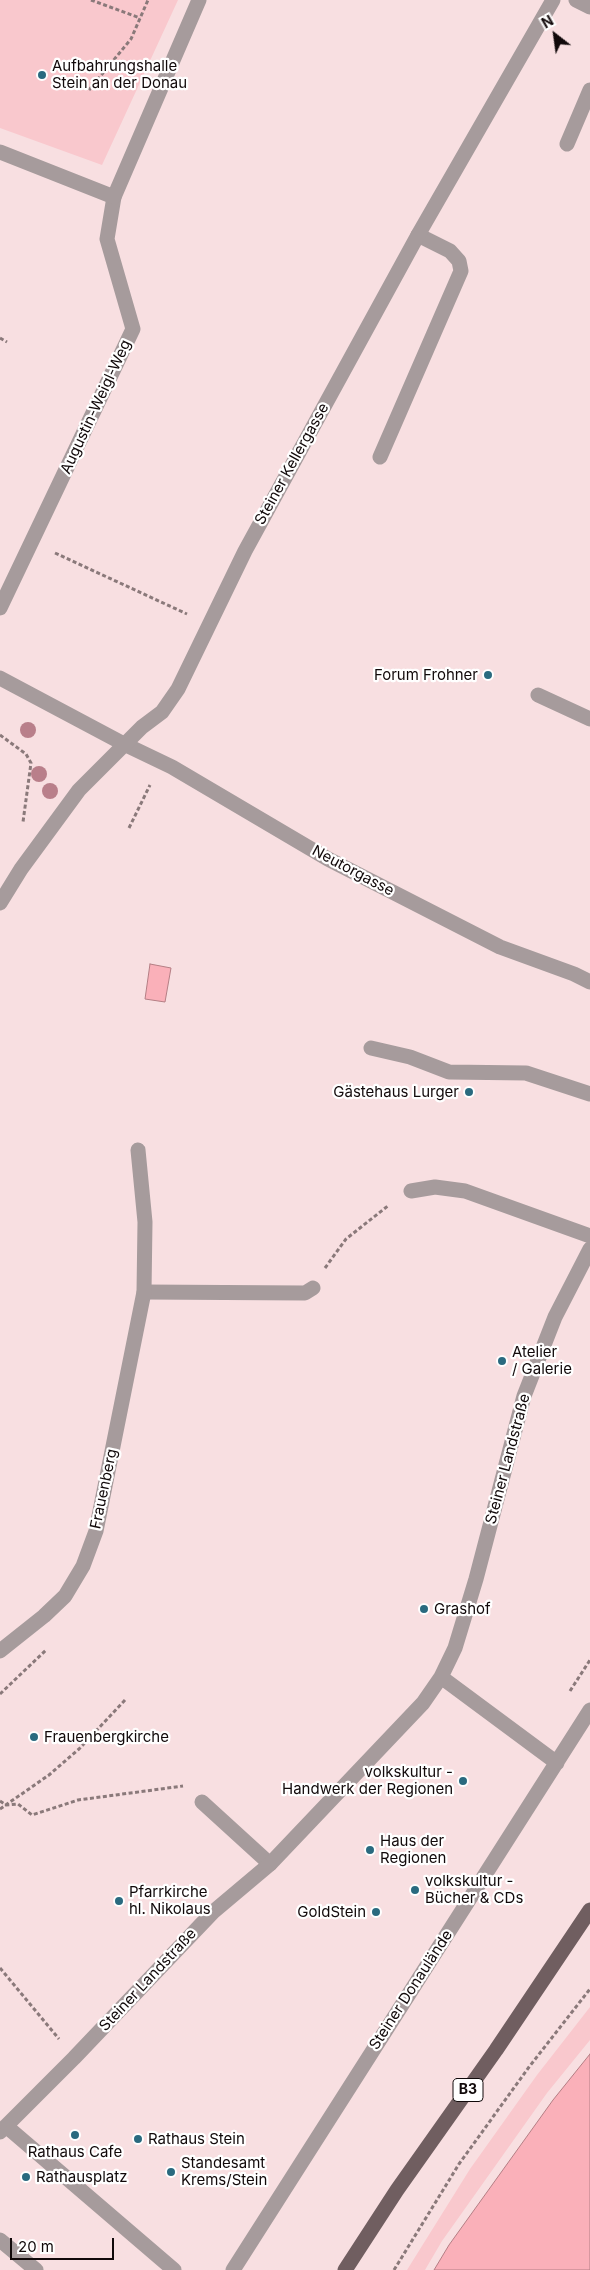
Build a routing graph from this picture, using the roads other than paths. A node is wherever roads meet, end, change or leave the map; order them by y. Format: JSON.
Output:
{"nodes":[{"id":1,"x":199,"y":0,"type":"edge"},
{"id":2,"x":553,"y":0,"type":"edge"},
{"id":3,"x":576,"y":0,"type":"edge"},
{"id":4,"x":590,"y":7,"type":"edge"},
{"id":5,"x":590,"y":90,"type":"edge"},
{"id":6,"x":567,"y":144,"type":"dead end"},
{"id":7,"x":0,"y":152,"type":"edge"},
{"id":8,"x":114,"y":197,"type":"junction"},
{"id":9,"x":418,"y":235,"type":"junction"},
{"id":10,"x":380,"y":457,"type":"dead end"},
{"id":11,"x":0,"y":608,"type":"edge"},
{"id":12,"x":0,"y":678,"type":"edge"},
{"id":13,"x":538,"y":695,"type":"dead end"},
{"id":14,"x":590,"y":719,"type":"edge"},
{"id":15,"x":124,"y":744,"type":"junction"},
{"id":16,"x":0,"y":903,"type":"edge"},
{"id":17,"x":590,"y":982,"type":"edge"},
{"id":18,"x":371,"y":1048,"type":"dead end"},
{"id":19,"x":590,"y":1094,"type":"edge"},
{"id":20,"x":138,"y":1150,"type":"dead end"},
{"id":21,"x":411,"y":1191,"type":"road end"},
{"id":22,"x":590,"y":1236,"type":"edge"},
{"id":23,"x":590,"y":1249,"type":"edge"},
{"id":24,"x":313,"y":1288,"type":"road end"},
{"id":25,"x":144,"y":1292,"type":"junction"},
{"id":26,"x":0,"y":1651,"type":"edge"},
{"id":27,"x":441,"y":1677,"type":"junction"},
{"id":28,"x":590,"y":1710,"type":"edge"},
{"id":29,"x":557,"y":1763,"type":"junction"},
{"id":30,"x":202,"y":1802,"type":"road end"},
{"id":31,"x":270,"y":1864,"type":"junction"},
{"id":32,"x":590,"y":1910,"type":"edge"},
{"id":33,"x":3,"y":2129,"type":"edge"},
{"id":34,"x":0,"y":2240,"type":"edge"},
{"id":35,"x":36,"y":2270,"type":"edge"},
{"id":36,"x":174,"y":2270,"type":"edge"},
{"id":37,"x":232,"y":2270,"type":"edge"},
{"id":38,"x":346,"y":2270,"type":"edge"}],
"edges":[{"from":1,"to":8,"type":"street","name":"Augustin-Weigl-Weg"},
{"from":2,"to":9,"type":"street","name":"Steiner Kellergasse"},
{"from":3,"to":4,"type":"street"},
{"from":5,"to":6,"type":"street"},
{"from":7,"to":8,"type":"street"},
{"from":8,"to":11,"type":"street","name":"Augustin-Weigl-Weg"},
{"from":9,"to":10,"type":"street"},
{"from":9,"to":15,"type":"street","name":"Steiner Kellergasse"},
{"from":12,"to":15,"type":"street"},
{"from":13,"to":14,"type":"street"},
{"from":15,"to":16,"type":"street","name":"Steiner Kellergasse"},
{"from":15,"to":17,"type":"street","name":"Neutorgasse"},
{"from":18,"to":19,"type":"street"},
{"from":20,"to":25,"type":"street","name":"Frauenberg"},
{"from":21,"to":22,"type":"street"},
{"from":23,"to":27,"type":"street","name":"Steiner Landstraße"},
{"from":24,"to":25,"type":"street"},
{"from":25,"to":26,"type":"street","name":"Frauenberg"},
{"from":27,"to":29,"type":"street"},
{"from":27,"to":31,"type":"street","name":"Steiner Landstraße"},
{"from":28,"to":29,"type":"street","name":"Steiner Donaulände"},
{"from":29,"to":37,"type":"street","name":"Steiner Donaulände"},
{"from":30,"to":31,"type":"street"},
{"from":31,"to":33,"type":"street","name":"Steiner Landstraße"},
{"from":32,"to":38,"type":"main road","number":"B3"},
{"from":33,"to":36,"type":"street"},
{"from":34,"to":35,"type":"street"}]}
